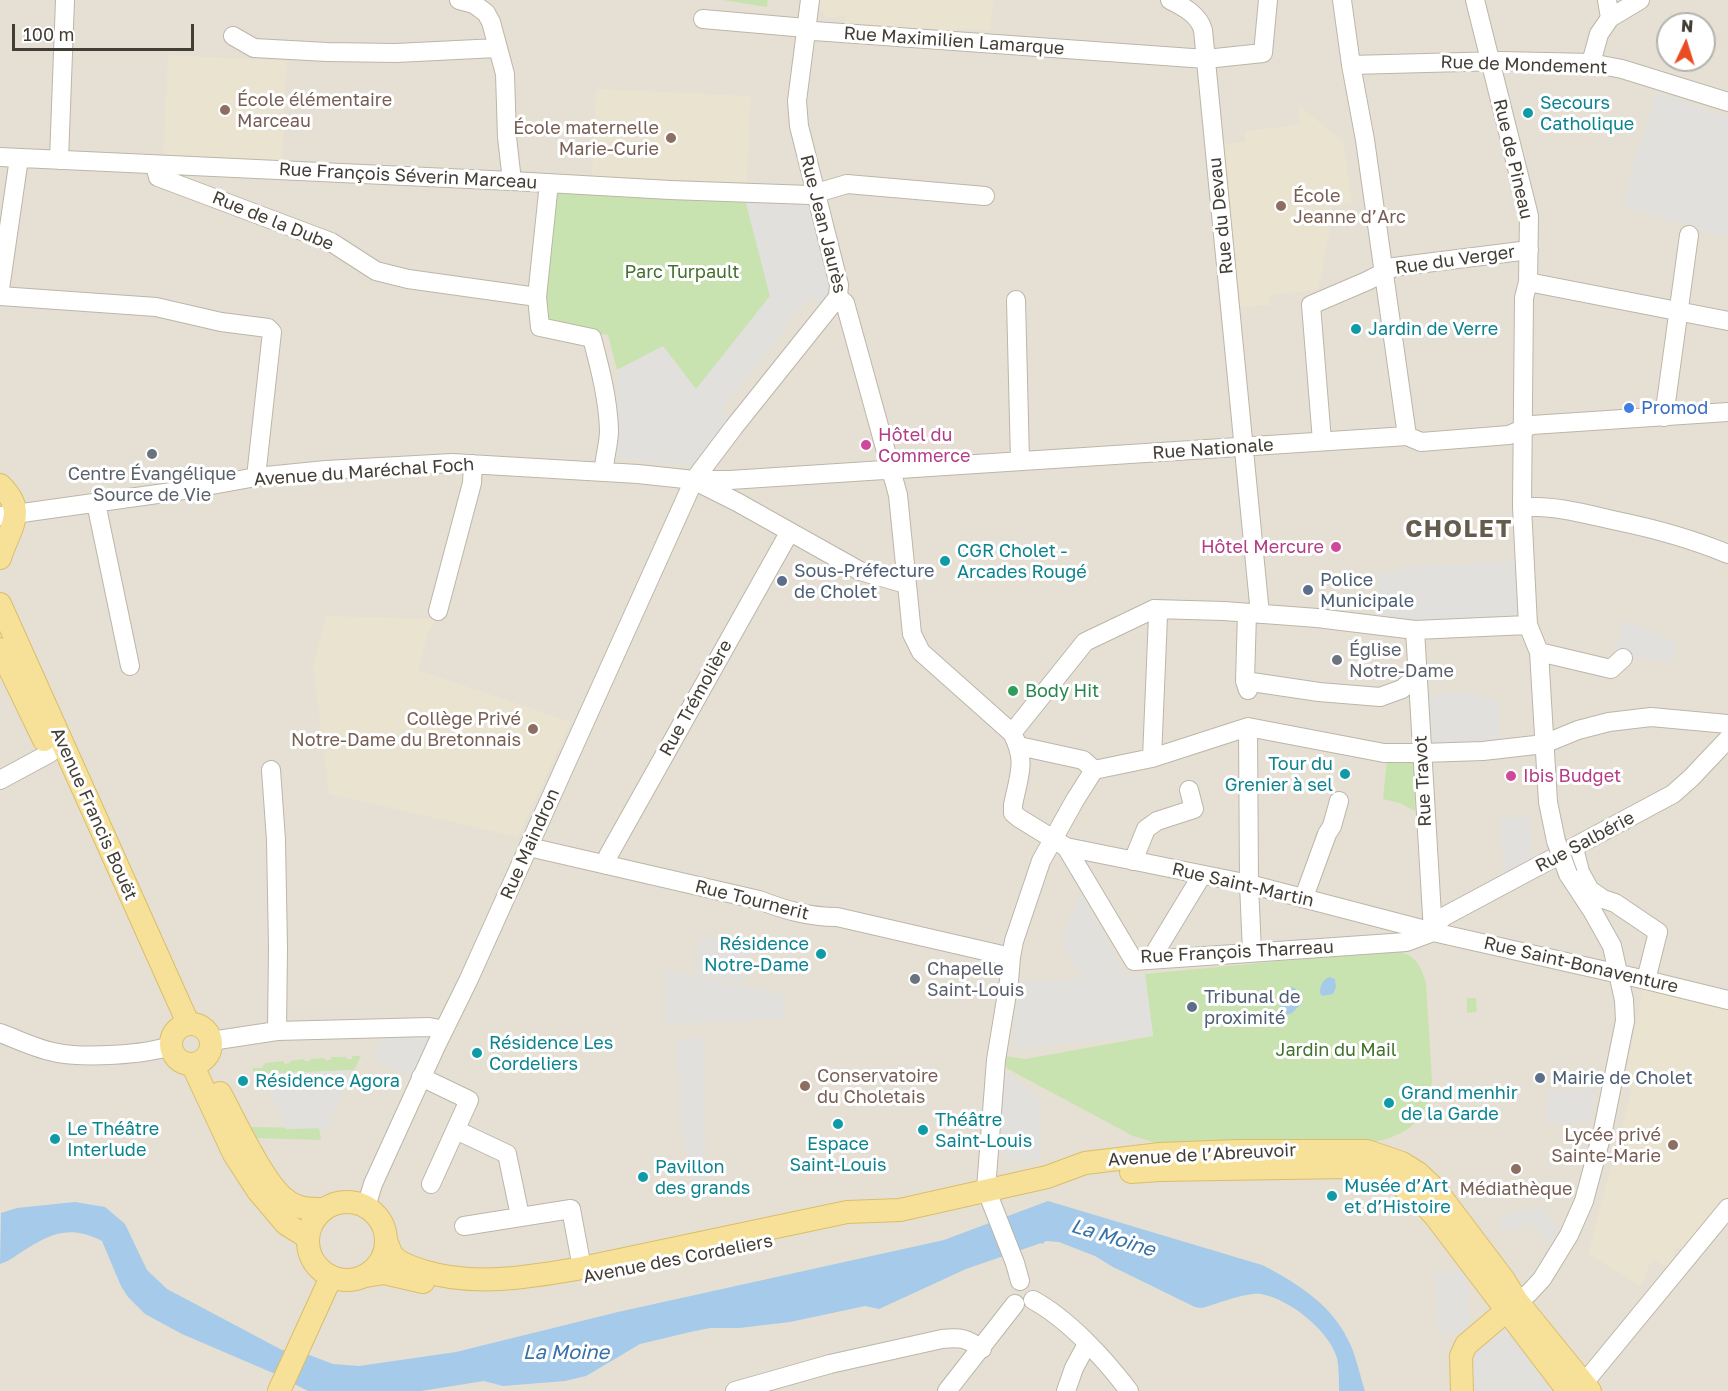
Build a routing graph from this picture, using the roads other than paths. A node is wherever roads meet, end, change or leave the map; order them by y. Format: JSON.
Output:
{"nodes":[{"id":1,"x":65,"y":0,"type":"edge"},
{"id":2,"x":459,"y":0,"type":"edge"},
{"id":3,"x":810,"y":0,"type":"edge"},
{"id":4,"x":1170,"y":0,"type":"edge"},
{"id":5,"x":1268,"y":0,"type":"edge"},
{"id":6,"x":1342,"y":0,"type":"edge"},
{"id":7,"x":1475,"y":0,"type":"edge"},
{"id":8,"x":1607,"y":0,"type":"edge"},
{"id":9,"x":1640,"y":0,"type":"edge"},
{"id":10,"x":1610,"y":18,"type":"junction"},
{"id":11,"x":703,"y":19,"type":"dead end"},
{"id":12,"x":806,"y":28,"type":"junction"},
{"id":13,"x":233,"y":36,"type":"dead end"},
{"id":14,"x":498,"y":48,"type":"junction"},
{"id":15,"x":1206,"y":59,"type":"junction"},
{"id":16,"x":1490,"y":62,"type":"junction"},
{"id":17,"x":1591,"y":63,"type":"junction"},
{"id":18,"x":1351,"y":65,"type":"junction"},
{"id":19,"x":1728,"y":102,"type":"edge"},
{"id":20,"x":0,"y":157,"type":"edge"},
{"id":21,"x":18,"y":158,"type":"junction"},
{"id":22,"x":59,"y":159,"type":"junction"},
{"id":23,"x":155,"y":166,"type":"junction"},
{"id":24,"x":512,"y":181,"type":"junction"},
{"id":25,"x":549,"y":183,"type":"junction"},
{"id":26,"x":816,"y":194,"type":"junction"},
{"id":27,"x":985,"y":196,"type":"dead end"},
{"id":28,"x":1689,"y":235,"type":"dead end"},
{"id":29,"x":1523,"y":250,"type":"junction"},
{"id":30,"x":1384,"y":272,"type":"junction"},
{"id":31,"x":1528,"y":282,"type":"junction"},
{"id":32,"x":0,"y":289,"type":"edge"},
{"id":33,"x":0,"y":296,"type":"edge"},
{"id":34,"x":537,"y":297,"type":"junction"},
{"id":35,"x":838,"y":297,"type":"junction"},
{"id":36,"x":1016,"y":300,"type":"dead end"},
{"id":37,"x":1679,"y":312,"type":"junction"},
{"id":38,"x":1728,"y":321,"type":"edge"},
{"id":39,"x":1728,"y":412,"type":"edge"},
{"id":40,"x":1664,"y":417,"type":"junction"},
{"id":41,"x":1522,"y":428,"type":"junction"},
{"id":42,"x":1407,"y":436,"type":"junction"},
{"id":43,"x":1322,"y":441,"type":"junction"},
{"id":44,"x":1245,"y":447,"type":"junction"},
{"id":45,"x":1020,"y":461,"type":"junction"},
{"id":46,"x":472,"y":464,"type":"junction"},
{"id":47,"x":892,"y":469,"type":"junction"},
{"id":48,"x":604,"y":471,"type":"junction"},
{"id":49,"x":256,"y":477,"type":"junction"},
{"id":50,"x":694,"y":480,"type":"junction"},
{"id":51,"x":0,"y":485,"type":"edge"},
{"id":52,"x":96,"y":503,"type":"junction"},
{"id":53,"x":1522,"y":507,"type":"junction"},
{"id":54,"x":8,"y":515,"type":"edge"},
{"id":55,"x":789,"y":533,"type":"junction"},
{"id":56,"x":1728,"y":554,"type":"edge"},
{"id":57,"x":0,"y":558,"type":"edge"},
{"id":58,"x":906,"y":584,"type":"junction"},
{"id":59,"x":0,"y":604,"type":"edge"},
{"id":60,"x":1154,"y":609,"type":"junction"},
{"id":61,"x":438,"y":611,"type":"dead end"},
{"id":62,"x":1254,"y":614,"type":"junction"},
{"id":63,"x":1528,"y":625,"type":"junction"},
{"id":64,"x":1415,"y":630,"type":"junction"},
{"id":65,"x":0,"y":649,"type":"edge"},
{"id":66,"x":1539,"y":652,"type":"junction"},
{"id":67,"x":1623,"y":658,"type":"dead end"},
{"id":68,"x":130,"y":666,"type":"dead end"},
{"id":69,"x":1417,"y":676,"type":"junction"},
{"id":70,"x":1728,"y":724,"type":"edge"},
{"id":71,"x":1248,"y":727,"type":"junction"},
{"id":72,"x":1728,"y":738,"type":"edge"},
{"id":73,"x":1015,"y":739,"type":"junction"},
{"id":74,"x":1544,"y":744,"type":"junction"},
{"id":75,"x":50,"y":753,"type":"junction"},
{"id":76,"x":1422,"y":753,"type":"junction"},
{"id":77,"x":1152,"y":758,"type":"junction"},
{"id":78,"x":271,"y":770,"type":"dead end"},
{"id":79,"x":1094,"y":770,"type":"junction"},
{"id":80,"x":0,"y":780,"type":"edge"},
{"id":81,"x":1189,"y":790,"type":"dead end"},
{"id":82,"x":1339,"y":801,"type":"dead end"},
{"id":83,"x":1060,"y":843,"type":"junction"},
{"id":84,"x":529,"y":847,"type":"junction"},
{"id":85,"x":1574,"y":848,"type":"junction"},
{"id":86,"x":1133,"y":861,"type":"junction"},
{"id":87,"x":606,"y":865,"type":"junction"},
{"id":88,"x":1202,"y":875,"type":"junction"},
{"id":89,"x":1249,"y":884,"type":"junction"},
{"id":90,"x":1304,"y":897,"type":"junction"},
{"id":91,"x":1433,"y":932,"type":"junction"},
{"id":92,"x":1252,"y":952,"type":"junction"},
{"id":93,"x":1011,"y":957,"type":"junction"},
{"id":94,"x":1151,"y":959,"type":"junction"},
{"id":95,"x":1619,"y":975,"type":"junction"},
{"id":96,"x":1646,"y":980,"type":"junction"},
{"id":97,"x":1728,"y":1000,"type":"edge"},
{"id":98,"x":444,"y":1030,"type":"junction"},
{"id":99,"x":277,"y":1031,"type":"junction"},
{"id":100,"x":0,"y":1033,"type":"edge"},
{"id":101,"x":179,"y":1033,"type":"junction"},
{"id":102,"x":203,"y":1054,"type":"junction"},
{"id":103,"x":422,"y":1077,"type":"junction"},
{"id":104,"x":456,"y":1130,"type":"junction"},
{"id":105,"x":431,"y":1185,"type":"dead end"},
{"id":106,"x":989,"y":1198,"type":"junction"},
{"id":107,"x":366,"y":1207,"type":"junction"},
{"id":108,"x":1728,"y":1208,"type":"edge"},
{"id":109,"x":324,"y":1209,"type":"junction"},
{"id":110,"x":520,"y":1216,"type":"junction"},
{"id":111,"x":464,"y":1226,"type":"dead end"},
{"id":112,"x":307,"y":1237,"type":"junction"},
{"id":113,"x":386,"y":1240,"type":"junction"},
{"id":114,"x":582,"y":1268,"type":"junction"},
{"id":115,"x":366,"y":1275,"type":"junction"},
{"id":116,"x":332,"y":1277,"type":"junction"},
{"id":117,"x":1024,"y":1302,"type":"junction"},
{"id":118,"x":1511,"y":1306,"type":"junction"},
{"id":119,"x":1087,"y":1344,"type":"junction"},
{"id":120,"x":982,"y":1349,"type":"junction"},
{"id":121,"x":1580,"y":1388,"type":"edge"},
{"id":122,"x":279,"y":1391,"type":"edge"},
{"id":123,"x":735,"y":1391,"type":"edge"},
{"id":124,"x":947,"y":1391,"type":"edge"},
{"id":125,"x":1066,"y":1391,"type":"edge"},
{"id":126,"x":1129,"y":1391,"type":"edge"},
{"id":127,"x":1462,"y":1391,"type":"edge"}],
"edges":[{"from":1,"to":22,"type":"street"},
{"from":2,"to":14,"type":"street"},
{"from":3,"to":12,"type":"street","name":"Rue Jean Jaurès"},
{"from":4,"to":15,"type":"street","name":"Rue du Devau"},
{"from":5,"to":15,"type":"street","name":"Rue Maximilien Lamarque"},
{"from":6,"to":18,"type":"street"},
{"from":7,"to":16,"type":"street","name":"Rue de Pineau"},
{"from":8,"to":10,"type":"street"},
{"from":9,"to":10,"type":"street"},
{"from":10,"to":17,"type":"street"},
{"from":11,"to":12,"type":"street","name":"Rue Maximilien Lamarque"},
{"from":12,"to":15,"type":"street","name":"Rue Maximilien Lamarque"},
{"from":12,"to":26,"type":"street","name":"Rue Jean Jaurès"},
{"from":13,"to":14,"type":"street"},
{"from":14,"to":24,"type":"street"},
{"from":15,"to":44,"type":"street","name":"Rue du Devau"},
{"from":16,"to":17,"type":"street","name":"Rue de Mondement"},
{"from":16,"to":18,"type":"street","name":"Rue de Mondement"},
{"from":16,"to":29,"type":"street","name":"Rue de Pineau"},
{"from":17,"to":19,"type":"street","name":"Rue de Mondement"},
{"from":18,"to":30,"type":"street"},
{"from":20,"to":21,"type":"street","name":"Rue François Séverin Marceau"},
{"from":21,"to":22,"type":"street","name":"Rue François Séverin Marceau"},
{"from":21,"to":32,"type":"street"},
{"from":22,"to":23,"type":"street","name":"Rue François Séverin Marceau"},
{"from":23,"to":24,"type":"street","name":"Rue François Séverin Marceau"},
{"from":23,"to":34,"type":"street","name":"Rue de la Dube"},
{"from":24,"to":25,"type":"street","name":"Rue François Séverin Marceau"},
{"from":25,"to":26,"type":"street","name":"Rue François Séverin Marceau"},
{"from":25,"to":34,"type":"street"},
{"from":26,"to":27,"type":"street","name":"Rue François Séverin Marceau"},
{"from":26,"to":35,"type":"street","name":"Rue Jean Jaurès"},
{"from":28,"to":37,"type":"street"},
{"from":29,"to":30,"type":"street","name":"Rue du Verger"},
{"from":29,"to":31,"type":"street","name":"Rue de Pineau"},
{"from":30,"to":42,"type":"street"},
{"from":30,"to":43,"type":"street","name":"Rue du Verger"},
{"from":31,"to":37,"type":"street"},
{"from":31,"to":41,"type":"street"},
{"from":33,"to":49,"type":"street"},
{"from":34,"to":48,"type":"street"},
{"from":35,"to":47,"type":"street","name":"Rue Jean Jaurès"},
{"from":35,"to":50,"type":"street","name":"Rue Maindron"},
{"from":36,"to":45,"type":"street"},
{"from":37,"to":38,"type":"street"},
{"from":37,"to":40,"type":"street"},
{"from":39,"to":40,"type":"street","name":"Rue Nationale"},
{"from":40,"to":41,"type":"street","name":"Rue Nationale"},
{"from":41,"to":42,"type":"street","name":"Rue Nationale"},
{"from":41,"to":53,"type":"street"},
{"from":42,"to":43,"type":"street","name":"Rue Nationale"},
{"from":43,"to":44,"type":"street","name":"Rue Nationale"},
{"from":44,"to":45,"type":"street","name":"Rue Nationale"},
{"from":44,"to":62,"type":"street","name":"Rue du Devau"},
{"from":45,"to":47,"type":"street","name":"Rue Nationale"},
{"from":46,"to":48,"type":"street","name":"Avenue du Maréchal Foch"},
{"from":46,"to":49,"type":"street","name":"Avenue du Maréchal Foch"},
{"from":46,"to":61,"type":"street"},
{"from":47,"to":50,"type":"street","name":"Rue Nationale"},
{"from":47,"to":58,"type":"street","name":"Rue Jean Jaurès"},
{"from":48,"to":50,"type":"street","name":"Avenue du Maréchal Foch"},
{"from":49,"to":52,"type":"street","name":"Avenue du Maréchal Foch"},
{"from":50,"to":55,"type":"street"},
{"from":50,"to":84,"type":"street","name":"Rue Maindron"},
{"from":51,"to":54,"type":"main road"},
{"from":52,"to":54,"type":"street","name":"Avenue du Maréchal Foch"},
{"from":52,"to":68,"type":"street"},
{"from":53,"to":56,"type":"street"},
{"from":53,"to":63,"type":"street"},
{"from":54,"to":57,"type":"main road"},
{"from":55,"to":58,"type":"street"},
{"from":55,"to":87,"type":"street","name":"Rue Trémolière"},
{"from":58,"to":73,"type":"street","name":"Rue Jean Jaurès"},
{"from":59,"to":101,"type":"main road","name":"Avenue Francis Bouët"},
{"from":60,"to":62,"type":"street"},
{"from":60,"to":73,"type":"street"},
{"from":60,"to":77,"type":"street"},
{"from":62,"to":64,"type":"street"},
{"from":62,"to":69,"type":"street","name":"Rue du Devau"},
{"from":63,"to":64,"type":"street"},
{"from":63,"to":66,"type":"street"},
{"from":64,"to":69,"type":"street","name":"Rue Travot"},
{"from":65,"to":75,"type":"main road","name":"Avenue Francis Bouët"},
{"from":66,"to":67,"type":"street"},
{"from":66,"to":74,"type":"street"},
{"from":69,"to":76,"type":"street","name":"Rue Travot"},
{"from":70,"to":74,"type":"street"},
{"from":71,"to":76,"type":"street"},
{"from":71,"to":77,"type":"street"},
{"from":71,"to":89,"type":"street"},
{"from":72,"to":85,"type":"street","name":"Rue Salbérie"},
{"from":73,"to":79,"type":"street"},
{"from":73,"to":83,"type":"street"},
{"from":74,"to":76,"type":"street"},
{"from":74,"to":95,"type":"street","bridge":true},
{"from":75,"to":80,"type":"street"},
{"from":75,"to":101,"type":"main road","name":"Avenue Francis Bouët"},
{"from":76,"to":91,"type":"street","name":"Rue Travot"},
{"from":77,"to":79,"type":"street"},
{"from":78,"to":99,"type":"street"},
{"from":79,"to":83,"type":"street"},
{"from":81,"to":86,"type":"street"},
{"from":82,"to":90,"type":"street"},
{"from":83,"to":86,"type":"street","name":"Rue Saint-Martin"},
{"from":83,"to":93,"type":"street"},
{"from":83,"to":94,"type":"street","name":"Rue François Tharreau"},
{"from":84,"to":87,"type":"street","name":"Rue Tournerit"},
{"from":84,"to":98,"type":"street","name":"Rue Maindron"},
{"from":85,"to":91,"type":"street","name":"Rue Salbérie"},
{"from":85,"to":96,"type":"street"},
{"from":86,"to":88,"type":"street","name":"Rue Saint-Martin"},
{"from":87,"to":93,"type":"street","name":"Rue Tournerit"},
{"from":88,"to":89,"type":"street","name":"Rue Saint-Martin"},
{"from":88,"to":94,"type":"street"},
{"from":89,"to":90,"type":"street","name":"Rue Saint-Martin"},
{"from":89,"to":92,"type":"street"},
{"from":90,"to":91,"type":"street","name":"Rue Saint-Martin"},
{"from":91,"to":92,"type":"street","name":"Rue François Tharreau"},
{"from":91,"to":95,"type":"street","name":"Rue Saint-Bonaventure"},
{"from":92,"to":94,"type":"street","name":"Rue François Tharreau"},
{"from":93,"to":106,"type":"street"},
{"from":95,"to":96,"type":"street","name":"Rue Saint-Bonaventure"},
{"from":95,"to":118,"type":"street"},
{"from":96,"to":97,"type":"street","name":"Rue Saint-Bonaventure"},
{"from":98,"to":99,"type":"street"},
{"from":98,"to":103,"type":"street","name":"Rue Maindron"},
{"from":99,"to":102,"type":"street"},
{"from":100,"to":101,"type":"street"},
{"from":101,"to":102,"type":"main road"},
{"from":101,"to":102,"type":"main road"},
{"from":102,"to":109,"type":"main road"},
{"from":102,"to":112,"type":"main road"},
{"from":103,"to":104,"type":"street"},
{"from":103,"to":107,"type":"street","name":"Rue Maindron"},
{"from":104,"to":105,"type":"street"},
{"from":104,"to":110,"type":"street"},
{"from":106,"to":114,"type":"main road","name":"Avenue des Cordeliers"},
{"from":106,"to":115,"type":"main road","name":"Avenue des Cordeliers"},
{"from":106,"to":117,"type":"street"},
{"from":106,"to":118,"type":"main road","name":"Avenue de l’Abreuvoir"},
{"from":107,"to":109,"type":"main road"},
{"from":107,"to":113,"type":"main road"},
{"from":108,"to":121,"type":"street"},
{"from":109,"to":112,"type":"main road"},
{"from":110,"to":111,"type":"street"},
{"from":110,"to":114,"type":"street"},
{"from":112,"to":116,"type":"main road"},
{"from":113,"to":114,"type":"main road","name":"Avenue des Cordeliers"},
{"from":113,"to":115,"type":"main road"},
{"from":115,"to":116,"type":"main road"},
{"from":116,"to":122,"type":"main road"},
{"from":117,"to":119,"type":"street"},
{"from":117,"to":120,"type":"street"},
{"from":118,"to":121,"type":"main road","name":"Avenue de l’Abreuvoir"},
{"from":118,"to":127,"type":"main road"},
{"from":119,"to":125,"type":"street"},
{"from":119,"to":126,"type":"street"},
{"from":120,"to":123,"type":"street"},
{"from":120,"to":124,"type":"street"}]}
